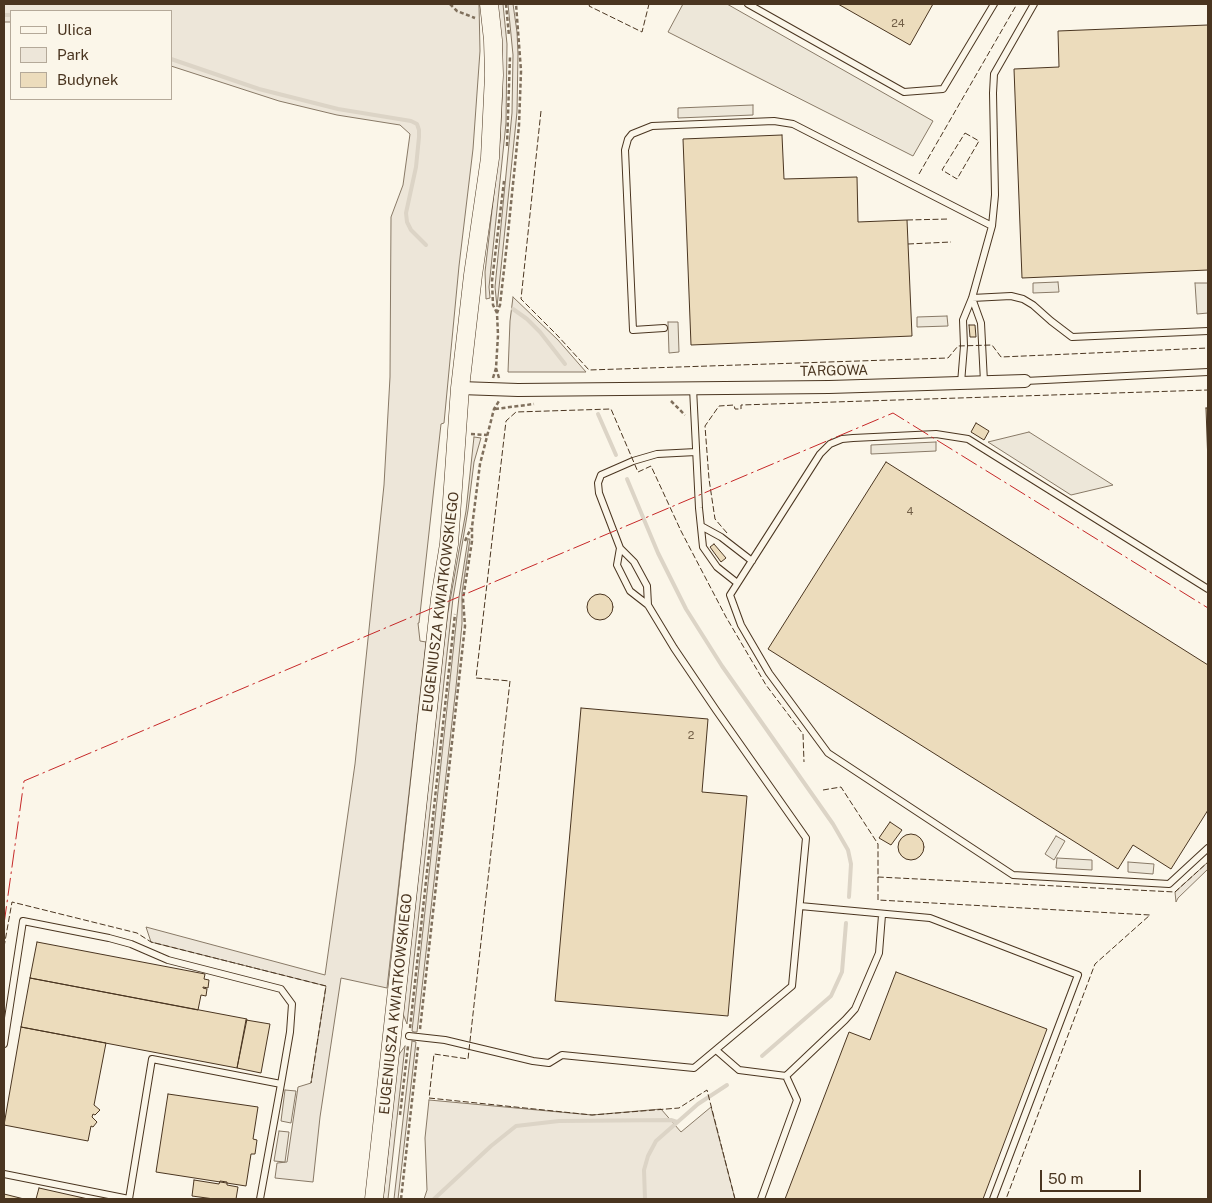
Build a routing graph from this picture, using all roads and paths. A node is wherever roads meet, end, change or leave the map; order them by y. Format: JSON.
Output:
{"nodes":[{"id":1,"x":450,"y":4,"type":"edge"},
{"id":2,"x":516,"y":4,"type":"edge"},
{"id":3,"x":748,"y":4,"type":"edge"},
{"id":4,"x":994,"y":4,"type":"edge"},
{"id":5,"x":1034,"y":4,"type":"edge"},
{"id":6,"x":490,"y":10,"type":"edge"},
{"id":7,"x":992,"y":226,"type":"junction"},
{"id":8,"x":972,"y":298,"type":"junction"},
{"id":9,"x":664,"y":328,"type":"dead end"},
{"id":10,"x":1208,"y":331,"type":"edge"},
{"id":11,"x":496,"y":368,"type":"dead end"},
{"id":12,"x":1208,"y":372,"type":"edge"},
{"id":13,"x":1025,"y":381,"type":"joint"},
{"id":14,"x":984,"y":382,"type":"junction"},
{"id":15,"x":962,"y":383,"type":"junction"},
{"id":16,"x":460,"y":388,"type":"junction"},
{"id":17,"x":693,"y":388,"type":"junction"},
{"id":18,"x":519,"y":405,"type":"dead end"},
{"id":19,"x":696,"y":452,"type":"junction"},
{"id":20,"x":701,"y":526,"type":"junction"},
{"id":21,"x":472,"y":527,"type":"junction"},
{"id":22,"x":465,"y":541,"type":"dead end"},
{"id":23,"x":620,"y":548,"type":"junction"},
{"id":24,"x":752,"y":561,"type":"junction"},
{"id":25,"x":736,"y":582,"type":"junction"},
{"id":26,"x":1208,"y":589,"type":"edge"},
{"id":27,"x":648,"y":605,"type":"junction"},
{"id":28,"x":456,"y":608,"type":"dead end"},
{"id":29,"x":1208,"y":848,"type":"edge"},
{"id":30,"x":800,"y":906,"type":"junction"},
{"id":31,"x":882,"y":915,"type":"junction"},
{"id":32,"x":409,"y":1036,"type":"junction"},
{"id":33,"x":419,"y":1037,"type":"junction"},
{"id":34,"x":4,"y":1044,"type":"edge"},
{"id":35,"x":716,"y":1050,"type":"junction"},
{"id":36,"x":786,"y":1076,"type":"junction"},
{"id":37,"x":280,"y":1084,"type":"junction"},
{"id":38,"x":400,"y":1118,"type":"dead end"},
{"id":39,"x":4,"y":1174,"type":"edge"},
{"id":40,"x":129,"y":1199,"type":"edge"},
{"id":41,"x":260,"y":1199,"type":"edge"},
{"id":42,"x":374,"y":1199,"type":"edge"},
{"id":43,"x":401,"y":1199,"type":"edge"},
{"id":44,"x":761,"y":1199,"type":"edge"},
{"id":45,"x":993,"y":1199,"type":"edge"}],
"edges":[{"from":1,"to":6,"type":"path"},
{"from":2,"to":11,"type":"path"},
{"from":3,"to":4,"type":"lane"},
{"from":5,"to":7,"type":"lane"},
{"from":6,"to":16,"type":"main road","name":"EUGENIUSZA KWIATKOWSKIEGO"},
{"from":7,"to":8,"type":"lane"},
{"from":7,"to":9,"type":"lane"},
{"from":8,"to":10,"type":"lane"},
{"from":8,"to":14,"type":"lane"},
{"from":8,"to":15,"type":"lane"},
{"from":12,"to":13,"type":"lane","name":"TARGOWA"},
{"from":13,"to":14,"type":"street","name":"TARGOWA"},
{"from":14,"to":15,"type":"street","name":"TARGOWA"},
{"from":15,"to":17,"type":"street","name":"TARGOWA"},
{"from":16,"to":17,"type":"street","name":"TARGOWA"},
{"from":16,"to":42,"type":"main road","name":"EUGENIUSZA KWIATKOWSKIEGO"},
{"from":17,"to":19,"type":"lane"},
{"from":18,"to":21,"type":"path"},
{"from":19,"to":20,"type":"lane"},
{"from":19,"to":23,"type":"lane"},
{"from":20,"to":24,"type":"lane"},
{"from":20,"to":25,"type":"lane"},
{"from":21,"to":22,"type":"path"},
{"from":21,"to":33,"type":"path"},
{"from":23,"to":27,"type":"lane"},
{"from":23,"to":27,"type":"lane"},
{"from":24,"to":25,"type":"lane"},
{"from":24,"to":26,"type":"lane"},
{"from":25,"to":29,"type":"lane"},
{"from":27,"to":30,"type":"lane"},
{"from":28,"to":32,"type":"path"},
{"from":30,"to":31,"type":"lane"},
{"from":30,"to":35,"type":"lane"},
{"from":31,"to":36,"type":"lane"},
{"from":31,"to":45,"type":"lane"},
{"from":32,"to":33,"type":"lane"},
{"from":32,"to":38,"type":"path"},
{"from":33,"to":35,"type":"lane"},
{"from":33,"to":43,"type":"path"},
{"from":34,"to":37,"type":"lane"},
{"from":35,"to":36,"type":"lane"},
{"from":36,"to":44,"type":"lane"},
{"from":37,"to":40,"type":"lane"},
{"from":37,"to":41,"type":"lane"},
{"from":39,"to":40,"type":"lane"}]}
